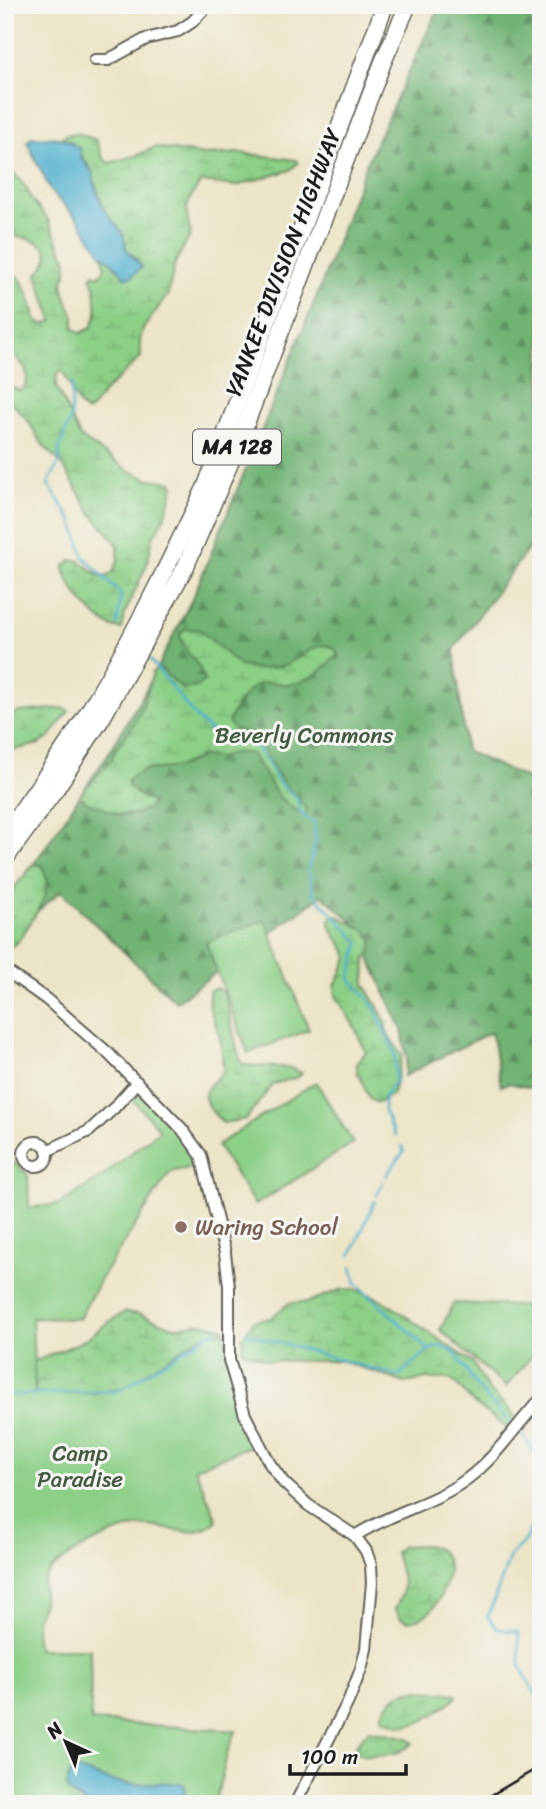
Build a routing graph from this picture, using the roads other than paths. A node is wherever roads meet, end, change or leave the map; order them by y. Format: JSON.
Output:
{"nodes":[{"id":1,"x":208,"y":5,"type":"edge"},
{"id":2,"x":385,"y":5,"type":"edge"},
{"id":3,"x":408,"y":5,"type":"edge"},
{"id":4,"x":95,"y":60,"type":"dead end"},
{"id":5,"x":5,"y":834,"type":"edge"},
{"id":6,"x":5,"y":859,"type":"edge"},
{"id":7,"x":5,"y":970,"type":"edge"},
{"id":8,"x":137,"y":1082,"type":"junction"},
{"id":9,"x":47,"y":1151,"type":"dead end"},
{"id":10,"x":541,"y":1399,"type":"edge"},
{"id":11,"x":355,"y":1536,"type":"junction"},
{"id":12,"x":295,"y":1804,"type":"edge"}],
"edges":[{"from":1,"to":4,"type":"street"},
{"from":2,"to":5,"type":"highway","name":"YANKEE DIVISION HIGHWAY","number":"MA 128"},
{"from":3,"to":6,"type":"highway","name":"YANKEE DIVISION HIGHWAY","number":"MA 128"},
{"from":7,"to":8,"type":"street"},
{"from":8,"to":9,"type":"street"},
{"from":8,"to":11,"type":"street"},
{"from":10,"to":11,"type":"street"},
{"from":11,"to":12,"type":"street"}]}
